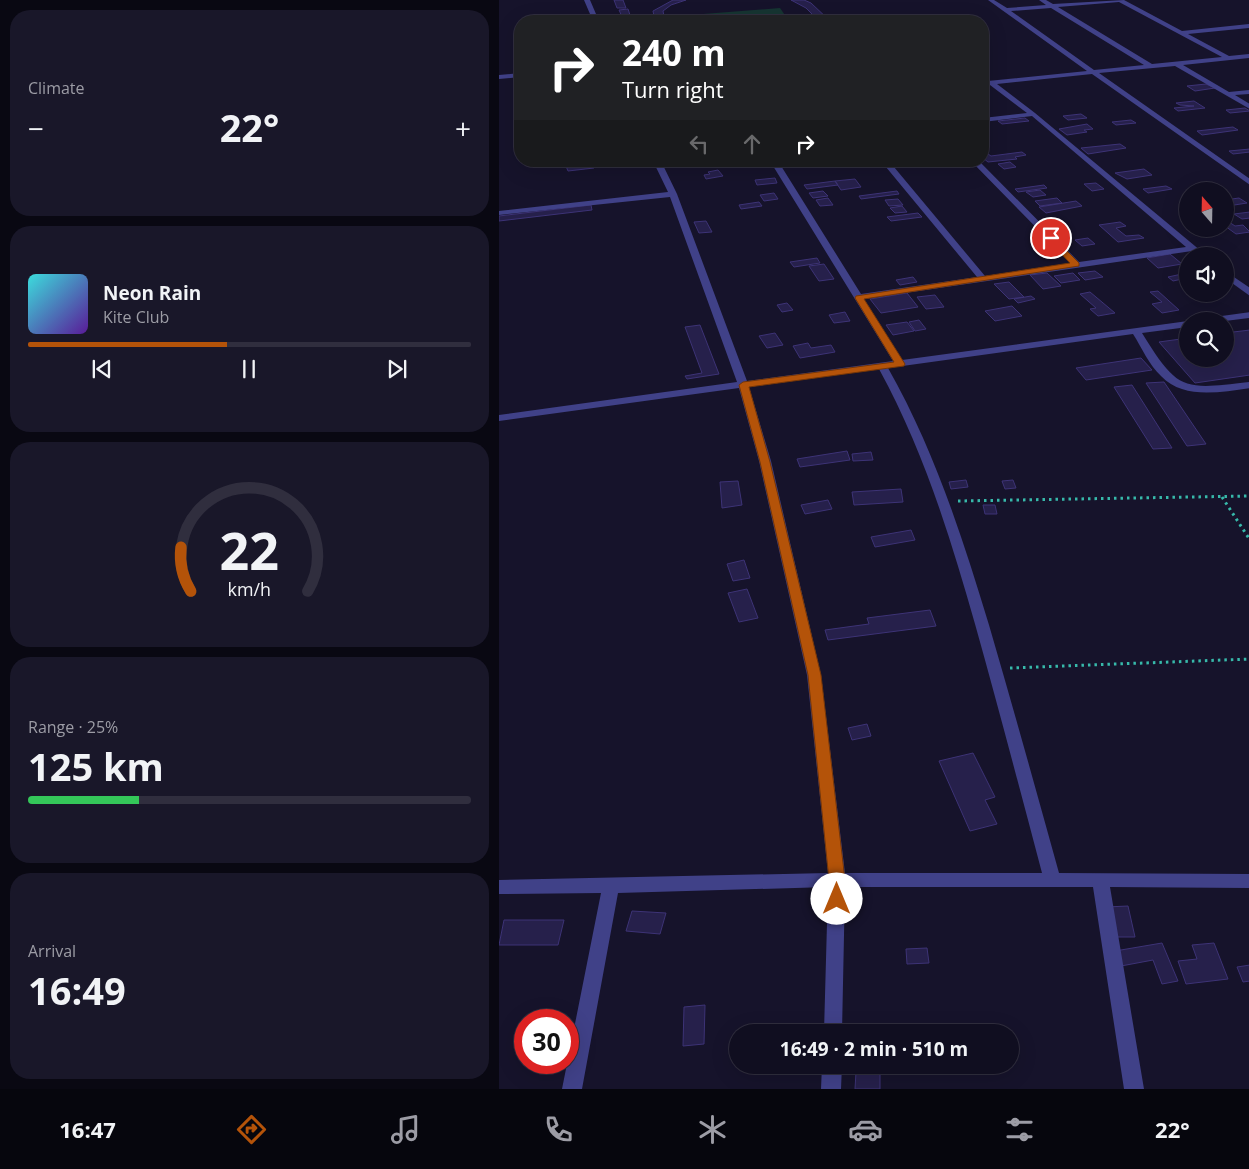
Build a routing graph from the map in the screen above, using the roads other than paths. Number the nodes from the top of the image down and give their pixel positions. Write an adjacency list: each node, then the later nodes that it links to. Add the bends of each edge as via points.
1 (587, 0): 7 (street)
2 (991, 0): 6 (street)
3 (1042, 0): 5 (street)
4 (1121, 0): 5 (street); 9 (street)
5 (1051, 6): 6 (street); 13 (street)
6 (1007, 10): 14 (street)
7 (593, 15)
8 (1249, 26): 9 (street)
9 (1180, 33): 11 (street)
10 (1249, 56): 11 (street)
11 (1228, 58): 12 (street)
12 (1177, 64): 13 (street); 20 (street)
13 (1150, 66): 14 (street)
14 (1094, 72): 17 (street); 28 (street)
15 (514, 76): 16 (street)
16 (499, 77)
17 (989, 83)
18 (989, 84): 22 (street)
19 (1249, 92): 20 (street)
20 (1227, 94): 21 (street)
21 (1249, 107)
22 (1033, 114): 23 (street); 31 (street)
23 (989, 119)
24 (660, 167): 29 (street)
25 (778, 167): 37 (street)
26 (890, 167): 34 (street)
27 (981, 167): 33 (street)
28 (1249, 183)
29 (673, 194): 30 (street); 44 (street)
30 (499, 213)
31 (1193, 247)
32 (1179, 250): 33 (street)
33 (1076, 264): 34 (street)
34 (982, 278): 37 (street)
35 (1234, 281): 36 (street)
36 (1249, 293)
37 (859, 298): 42 (street)
38 (1249, 315): 39 (street)
39 (1234, 317)
40 (1179, 325): 41 (street)
41 (1137, 331): 42 (street); 45 (street, via 1163,373 1173,383 1192,389)
42 (900, 364): 43 (street)
43 (882, 366): 44 (street); 47 (street, via 901,397 945,501 995,668)
44 (743, 385): 46 (street); 48 (street, via 765,462 814,675)
45 (1249, 385)
46 (499, 418)
47 (1052, 878): 48 (street); 49 (street)
48 (837, 880): 52 (street); 53 (street)
49 (1100, 881): 50 (street); 57 (street)
50 (1249, 881)
51 (499, 887): 52 (street)
52 (611, 887): 55 (street)
53 (833, 1024)
54 (832, 1074): 56 (street)
55 (572, 1089)
56 (831, 1089)
57 (1134, 1089)

